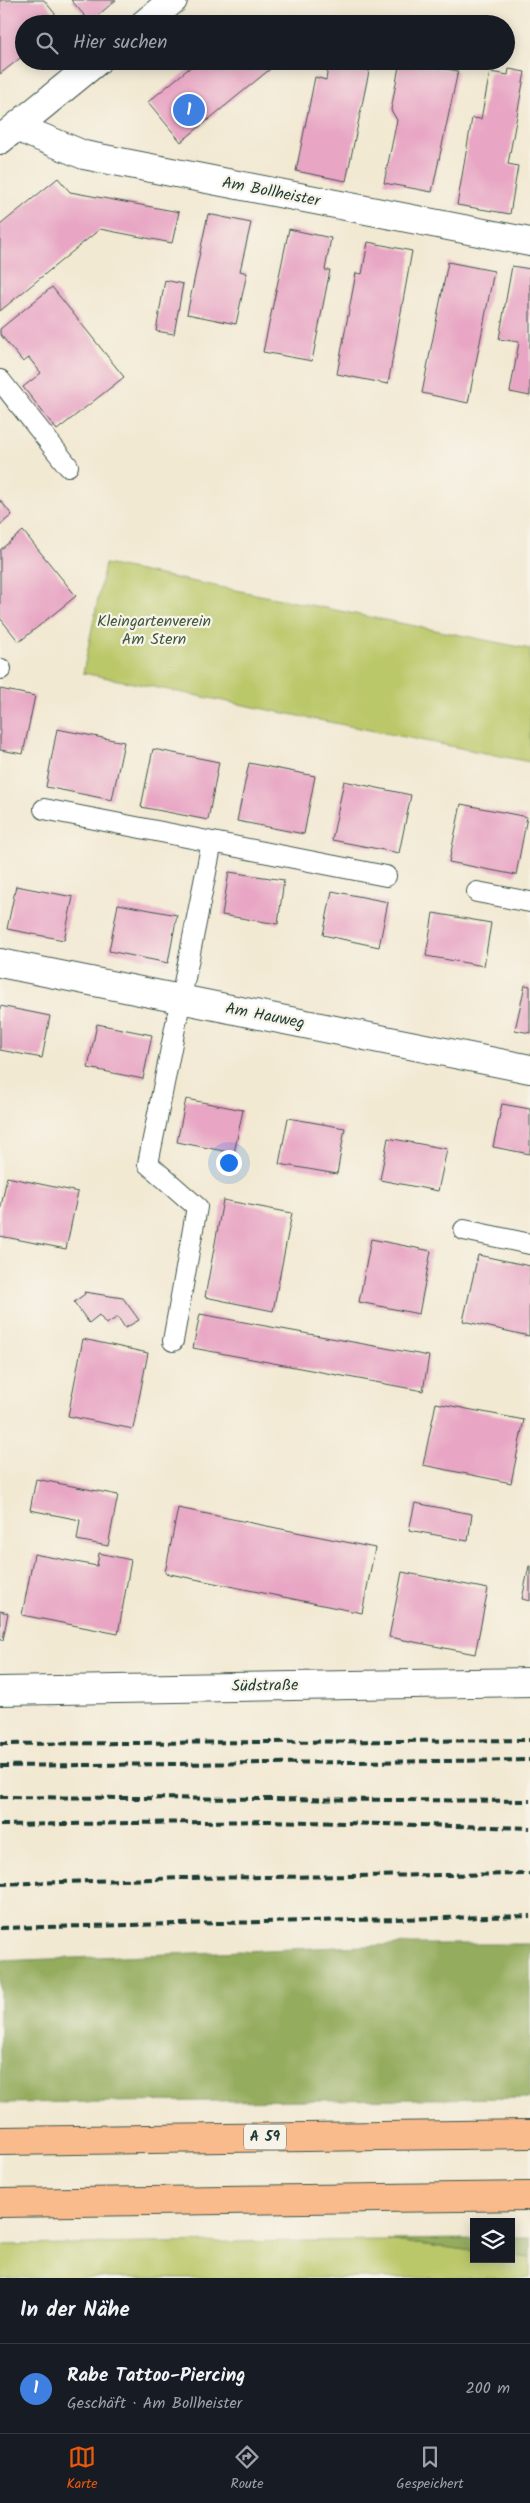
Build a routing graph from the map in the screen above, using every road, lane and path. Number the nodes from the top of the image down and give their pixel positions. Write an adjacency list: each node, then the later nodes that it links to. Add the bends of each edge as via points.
1 (173, 0): 2 (street)
2 (155, 15)
3 (86, 70): 4 (street)
4 (8, 133): 5 (street, Am Bollheister, via 84,155)
5 (530, 242)
6 (0, 380): 7 (lane)
7 (68, 466)
8 (44, 809): 9 (lane)
9 (212, 842): 10 (lane); 14 (lane)
10 (386, 876)
11 (476, 892): 12 (lane)
12 (530, 902)
13 (0, 963): 14 (street, Am Hauweg)
14 (180, 999): 15 (street, Am Hauweg); 18 (lane, via 148,1164 197,1207)
15 (530, 1069)
16 (464, 1230): 17 (lane)
17 (530, 1244)
18 (173, 1341)
19 (530, 1682): 20 (street, Südstraße)
20 (0, 1691)
21 (530, 2134): 22 (highway, A 59)
22 (0, 2141)
23 (530, 2196): 24 (highway)
24 (0, 2203)

